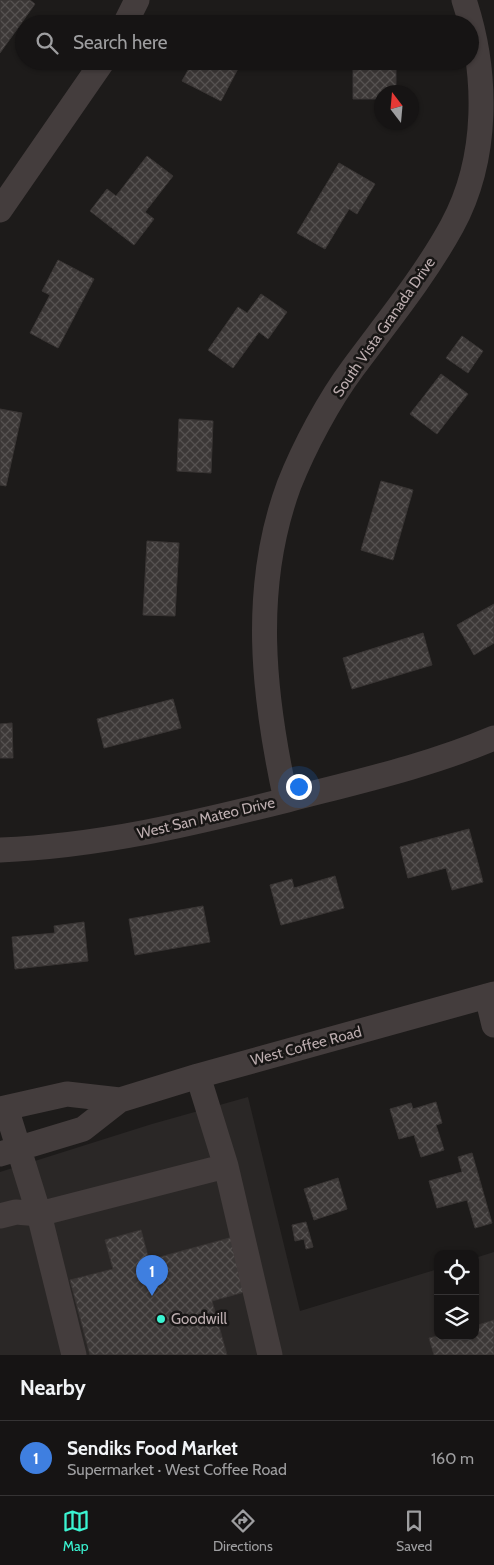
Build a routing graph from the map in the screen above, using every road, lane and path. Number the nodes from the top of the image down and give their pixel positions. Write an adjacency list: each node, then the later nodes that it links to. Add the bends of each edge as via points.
1 (137, 0): 3 (street)
2 (464, 0): 4 (street, South Vista Granada Drive)
3 (130, 15)
4 (468, 15)
5 (97, 70): 7 (street)
6 (479, 70): 9 (street, South Vista Granada Drive, via 481,122 465,198 426,270 352,369 308,442 289,486 273,538 263,627 269,711)
7 (0, 210)
8 (494, 738): 9 (street, West San Mateo Drive, via 367,779)
9 (286, 800): 10 (street, West San Mateo Drive, via 229,816 101,841 56,848)
10 (0, 850)
11 (490, 995): 12 (street); 13 (street, West Coffee Road)
12 (494, 1026)
13 (198, 1076): 14 (street, West Coffee Road); 17 (street)
14 (120, 1100): 15 (street, West Coffee Road, via 67,1094); 16 (street, West Coffee Road, via 83,1129)
15 (3, 1109): 16 (street)
16 (9, 1151): 18 (street)
17 (226, 1166): 18 (street); 21 (street)
18 (39, 1214): 19 (street, via 16,1212); 20 (street)
19 (0, 1216)
20 (74, 1355)
21 (270, 1355)

